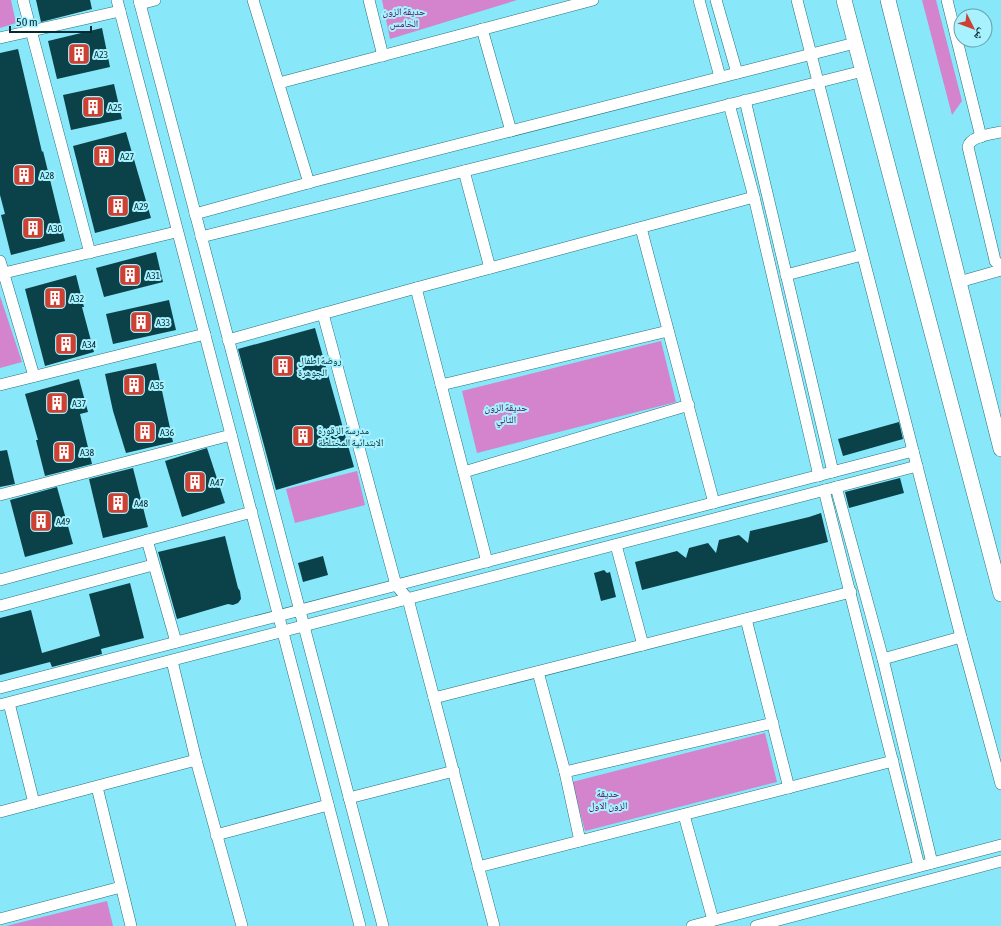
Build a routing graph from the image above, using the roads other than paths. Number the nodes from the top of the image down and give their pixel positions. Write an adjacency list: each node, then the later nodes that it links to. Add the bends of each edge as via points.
1 (23, 0): 15 (street)
2 (155, 0): 12 (street)
3 (253, 0): 24 (street)
4 (369, 0): 19 (street)
5 (592, 0): 14 (street)
6 (699, 0): 22 (street)
7 (716, 0): 21 (street)
8 (797, 0): 18 (street)
9 (844, 0): 17 (main road)
10 (888, 0): 45 (main road)
11 (947, 0): 29 (street)
12 (139, 2): 33 (street)
13 (118, 5): 15 (street); 49 (street)
14 (482, 29): 19 (street); 27 (street)
15 (31, 31): 16 (street); 37 (street)
16 (0, 38)
17 (855, 43): 18 (street); 20 (main road)
18 (811, 54): 21 (street); 23 (street)
19 (383, 56): 24 (street)
20 (863, 71): 23 (street); 67 (main road)
21 (737, 73): 22 (street)
22 (720, 77): 27 (street)
23 (818, 82): 25 (street); 38 (street)
24 (279, 83): 31 (street)
25 (745, 100): 26 (street); 44 (street)
26 (729, 104): 30 (street); 32 (street)
27 (511, 131): 31 (street)
28 (1001, 132): 29 (street)
29 (981, 137): 40 (street, via 970,141 968,147 995,261)
30 (464, 171): 36 (street); 41 (street)
31 (309, 183): 33 (street)
32 (754, 197): 34 (street); 60 (street)
33 (195, 214): 36 (street)
34 (641, 228): 41 (street); 48 (street)
35 (176, 232): 37 (street)
36 (201, 237): 50 (street)
37 (90, 253): 43 (street)
38 (862, 255): 44 (street); 57 (street)
39 (0, 261): 43 (street)
40 (1001, 266)
41 (490, 268): 46 (street)
42 (1001, 270): 45 (street)
43 (4, 273): 51 (street)
44 (786, 275): 60 (street)
45 (959, 282): 56 (main road)
46 (416, 288): 47 (street); 53 (street)
47 (323, 314): 50 (street); 71 (street)
48 (668, 331): 53 (street); 54 (street)
49 (205, 334): 51 (street); 55 (street)
50 (228, 340): 76 (street)
51 (34, 376): 52 (street)
52 (0, 385)
53 (442, 385): 59 (street)
54 (689, 405): 59 (street); 63 (street)
55 (231, 435): 62 (street); 64 (street)
56 (1001, 449)
57 (913, 451): 58 (street); 60 (street)
58 (917, 466): 61 (street); 81 (street)
59 (464, 472): 68 (street)
60 (826, 474): 61 (street); 63 (street)
61 (831, 489): 66 (street); 72 (street); 84 (street)
62 (0, 495)
63 (714, 503): 68 (street)
64 (252, 512): 65 (street); 77 (street)
65 (147, 540): 69 (street); 70 (street)
66 (616, 545): 74 (street); 83 (street)
67 (996, 553): 73 (main road)
68 (487, 562): 71 (street)
69 (153, 565): 75 (street); 82 (street)
70 (0, 580)
71 (396, 585): 74 (street); 76 (street)
72 (851, 592): 78 (street); 92 (street)
73 (1001, 594)
74 (408, 599): 79 (street); 88 (street)
75 (0, 606)
76 (300, 610): 77 (street); 79 (street)
77 (279, 616): 80 (street); 82 (street)
78 (746, 619): 83 (street); 90 (street)
79 (304, 626): 80 (street); 98 (street)
80 (283, 632): 85 (street); 100 (street)
81 (961, 637): 84 (street); 95 (street)
82 (176, 642): 87 (street)
83 (643, 645): 86 (street)
84 (882, 659): 107 (street)
85 (172, 660): 89 (street); 91 (street)
86 (538, 672): 88 (street); 94 (street)
87 (0, 688)
88 (434, 698): 93 (street)
89 (5, 704): 99 (street)
90 (773, 723): 94 (street); 97 (street)
91 (196, 760): 96 (street); 103 (street)
92 (893, 761): 97 (street); 108 (street)
93 (454, 771): 98 (street); 109 (street)
94 (564, 772): 104 (street)
95 (1001, 784)
96 (97, 786): 99 (street); 110 (street)
97 (790, 788): 102 (street)
98 (349, 798): 116 (street)
99 (34, 803): 101 (street)
100 (328, 805): 103 (street); 115 (street)
101 (0, 812)
102 (684, 814): 104 (street); 112 (street)
103 (216, 836): 114 (street)
104 (580, 841): 109 (street)
105 (1001, 845): 107 (street)
106 (1001, 861): 119 (street)
107 (932, 863): 108 (street)
108 (919, 866): 112 (street)
109 (478, 867): 117 (street)
110 (121, 887): 111 (street); 113 (street)
111 (0, 919)
112 (713, 920): 118 (street)
113 (132, 926)
114 (242, 926)
115 (360, 926)
116 (383, 926)
117 (494, 926)
118 (692, 926)
119 (756, 926)

